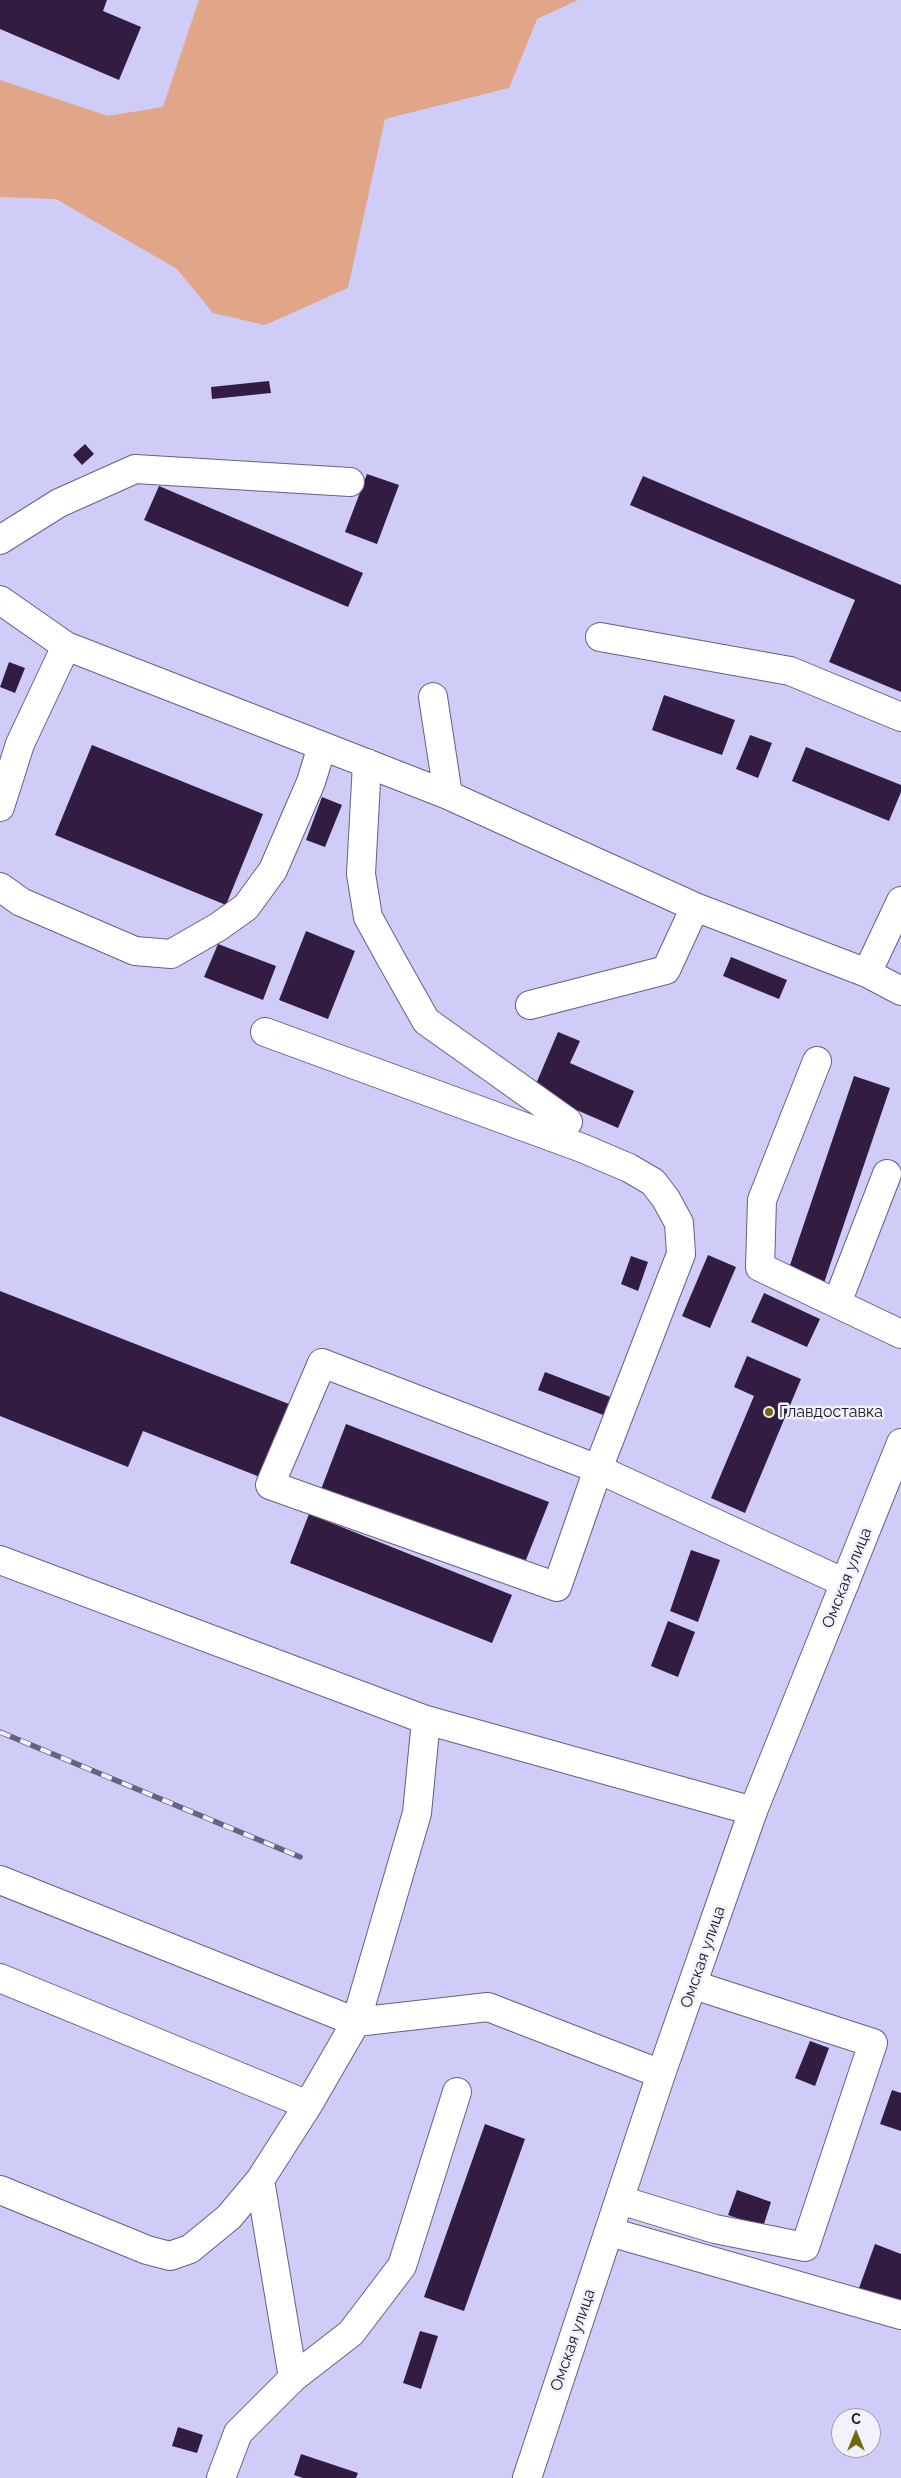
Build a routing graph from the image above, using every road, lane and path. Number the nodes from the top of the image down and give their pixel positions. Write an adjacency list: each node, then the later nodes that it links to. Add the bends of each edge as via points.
1 (350, 482): 2 (main road, via 135,469 59,503)
2 (0, 540)
3 (0, 600): 5 (main road)
4 (600, 637): 7 (main road, via 790,671)
5 (66, 646): 8 (main road); 11 (main road, via 20,744)
6 (433, 697): 10 (main road)
7 (901, 717)
8 (322, 746): 9 (main road); 12 (main road, via 311,782 273,870 246,907 171,954 135,951 21,902)
9 (367, 763): 10 (main road); 20 (main road, via 361,874 368,917 426,1022)
10 (448, 795): 14 (main road)
11 (0, 807)
12 (0, 887)
13 (901, 901): 15 (main road)
14 (695, 907): 15 (main road); 17 (main road, via 666,970)
15 (867, 973): 16 (main road)
16 (901, 991)
17 (530, 1005)
18 (265, 1032): 25 (main road, via 582,1148 653,1182 666,1198 679,1223 681,1254)
19 (817, 1061): 22 (main road, via 762,1200 760,1267)
20 (568, 1122)
21 (887, 1174): 22 (main road)
22 (837, 1303): 23 (main road)
23 (901, 1334)
24 (901, 1443): 27 (main road, Омская улица)
25 (598, 1469): 25 (main road, via 322,1363 270,1486 557,1587); 27 (main road)
26 (0, 1560): 28 (main road)
27 (845, 1583): 29 (main road, Омская улица)
28 (426, 1720): 29 (main road); 33 (main road, via 417,1813)
29 (753, 1811): 32 (main road, Омская улица)
30 (0, 1880): 33 (main road)
31 (0, 1978): 36 (main road)
32 (694, 1985): 34 (main road, Омская улица); 39 (main road, via 874,2042 805,2248 714,2229)
33 (356, 2022): 34 (main road, via 488,2007); 36 (main road)
34 (661, 2074): 39 (main road, Омская улица)
35 (457, 2092): 42 (main road, via 402,2266 350,2333)
36 (308, 2105): 37 (main road)
37 (260, 2180): 38 (main road, via 229,2217 190,2249 170,2256 147,2250); 42 (main road)
38 (0, 2190)
39 (620, 2200): 40 (main road, Омская улица)
40 (610, 2232): 41 (main road); 44 (main road, Омская улица)
41 (901, 2315)
42 (293, 2378): 43 (main road, via 238,2433)
43 (221, 2478)
44 (527, 2478)

